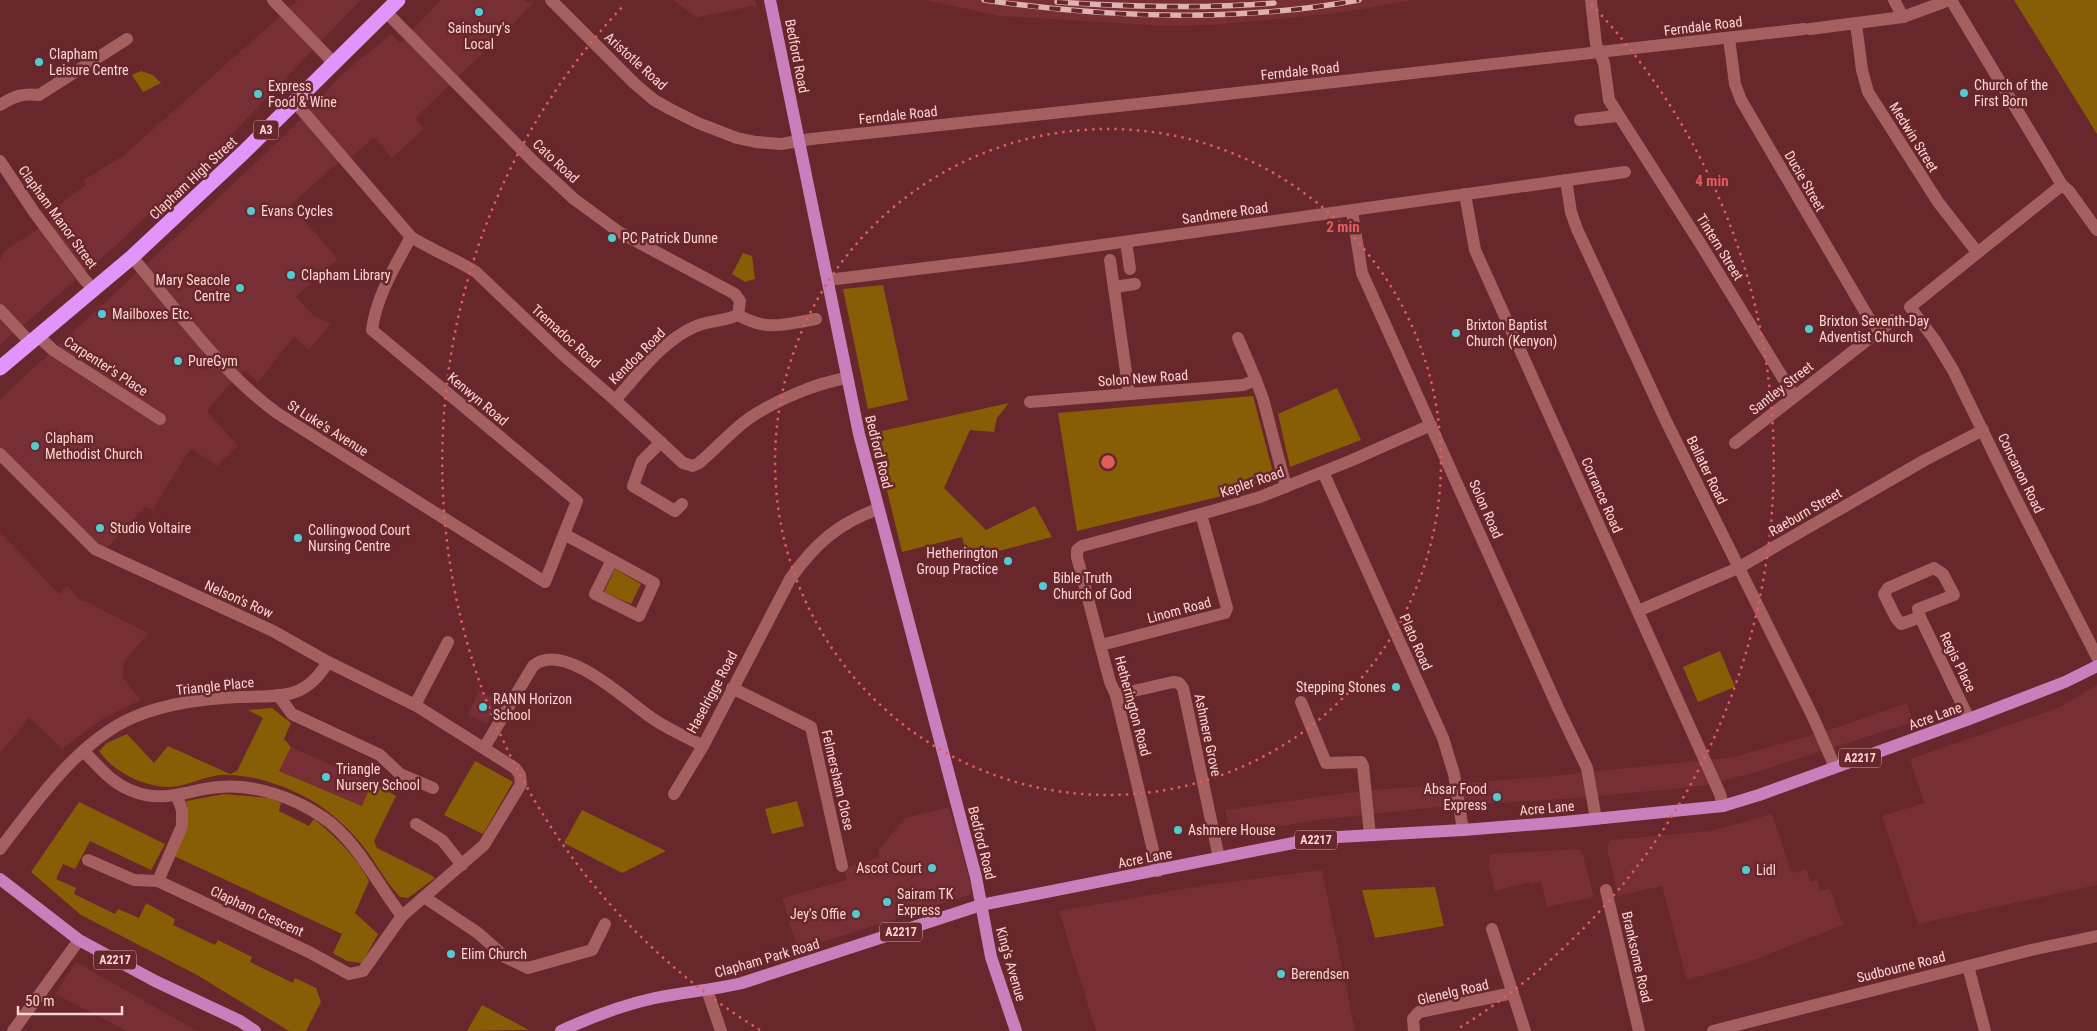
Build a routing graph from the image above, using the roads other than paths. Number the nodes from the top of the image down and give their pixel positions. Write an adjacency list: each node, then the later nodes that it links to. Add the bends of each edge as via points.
1 (274, 0): 14 (street)
2 (398, 0): 8 (highway, Clapham High Street / A3)
3 (552, 0): 19 (street, Aristotle Road, via 654,100 698,123 737,138 780,144)
4 (770, 0): 19 (main road, Bedford Road)
5 (1590, 0): 13 (street, Tintern Street)
6 (1894, 0): 9 (street)
7 (1950, 0): 9 (street, Ferndale Road); 23 (street)
8 (386, 12): 14 (highway, Clapham High Street / A3); 38 (street, Cato Road, via 574,199 619,232 735,294 740,301)
9 (1903, 17): 10 (street, Ferndale Road)
10 (1856, 24): 11 (street, Ferndale Road); 29 (street, Medwin Street, via 1868,92 1938,202)
11 (1729, 38): 13 (street, Ferndale Road); 41 (street, Ducie Street, via 1735,84 1741,100 1867,315)
12 (127, 39): 16 (street, via 40,94 23,94)
13 (1599, 52): 17 (street, Tintern Street, via 1604,63 1608,100); 19 (street, Ferndale Road)
14 (334, 63): 15 (highway, Clapham High Street / A3)
15 (295, 102): 27 (street, Tremadoc Road); 30 (highway, Clapham High Street / A3)
16 (0, 106)
17 (1617, 116): 18 (street); 48 (street, Tintern Street)
18 (1580, 120)
19 (799, 141): 33 (main road, Bedford Road)
20 (0, 161): 36 (street, Clapham Manor Street)
21 (1625, 172): 22 (street, Sandmere Road)
22 (1566, 180): 24 (street, Sandmere Road); 65 (street, Ballater Road, via 1577,229)
23 (2062, 185): 26 (street); 29 (street)
24 (1465, 194): 25 (street, Sandmere Road); 67 (street, Corrance Road, via 1475,250)
25 (1352, 211): 28 (street, Sandmere Road); 52 (street, Solon Road, via 1362,273)
26 (2097, 230)
27 (411, 237): 49 (street, Tremadoc Road, via 476,272); 62 (street, Kenwyn Road, via 389,278 372,330 576,501)
28 (1126, 242): 32 (street); 33 (street, Sandmere Road)
29 (1977, 252): 53 (street, Concanon Road, via 1910,307 1943,353)
30 (132, 257): 36 (highway, Clapham High Street / A3); 66 (street, St Luke's Avenue, via 252,395)
31 (1110, 260): 35 (street)
32 (1130, 269)
33 (828, 280): 45 (main road, Bedford Road)
34 (1135, 284): 35 (street)
35 (1114, 287): 47 (street)
36 (93, 289): 43 (highway, Clapham High Street / A3)
37 (0, 310): 43 (street, Carpenter's Place)
38 (738, 315): 39 (street, via 753,324 769,327); 49 (street, Kendoa Road, via 705,323 676,337)
39 (816, 319)
40 (1893, 320): 41 (street, Santley Street)
41 (1880, 330): 48 (street, Santley Street)
42 (1238, 338): 46 (street)
43 (34, 339): 44 (highway, Clapham High Street / A3); 51 (street, Carpenter's Place)
44 (0, 368)
45 (847, 378): 54 (street, Tremadoc Road, via 800,393 749,418 693,466 683,463); 60 (main road, Bedford Road)
46 (1256, 380): 47 (street, Solon New Road, via 1243,385); 58 (street)
47 (1128, 393): 50 (street, Solon New Road)
48 (1794, 396): 55 (street, Santley Street)
49 (615, 400): 54 (street, Tremadoc Road)
50 (1030, 402)
51 (160, 419)
52 (1431, 425): 57 (street, Kepler Road); 88 (street, Solon Road, via 1585,763)
53 (1983, 430): 65 (street, Raeburn Street); 71 (street, Concanon Road)
54 (661, 442): 59 (street, via 642,461 633,486 675,511)
55 (1734, 443)
56 (0, 454): 72 (street, Nelson's Row, via 95,549 273,631)
57 (1322, 472): 58 (street, Kepler Road); 90 (street, Plato Road, via 1443,738 1454,774)
58 (1286, 487): 61 (street, Kepler Road)
59 (682, 504)
60 (878, 509): 74 (street, Haselrigge Road, via 840,527 818,543 805,558 790,579); 102 (main road, Bedford Road)
61 (1201, 514): 63 (street, Kepler Road, via 1120,534); 70 (street, Linom Road, via 1227,608 1225,613)
62 (564, 534): 64 (street); 66 (street, Kenwyn Road)
63 (1077, 550): 70 (street, Hetherington Road)
64 (612, 560): 64 (street, via 654,583 639,616 595,594)
65 (1738, 568): 67 (street, Raeburn Street); 83 (street, Ballater Road)
66 (545, 582)
67 (1638, 610): 87 (street, Corrance Road)
68 (1920, 617): 68 (street, via 1901,624 1884,594 1888,588 1934,568 1943,574 1954,595 1918,609); 79 (street, Regis Place)
69 (448, 642): 78 (street)
70 (1101, 645): 76 (street, Hetherington Road)
71 (2097, 657)
72 (328, 662): 75 (street, Triangle Place, via 312,683 295,692); 78 (street, Nelson's Row)
73 (2097, 666): 79 (main road, Acre Lane / A2217, via 2066,682)
74 (732, 688): 80 (street, Haselrigge Road); 96 (street, Felmersham Close, via 811,727)
75 (278, 695): 82 (street, Triangle Place, via 188,702 162,708 108,732); 84 (street, via 292,714 380,755 400,774)
76 (1116, 695): 93 (street, Ashmere Grove, via 1173,682 1183,688); 97 (street, Hetherington Road)
77 (1301, 702): 91 (street, via 1326,763 1361,762)
78 (415, 705): 81 (street, Nelson's Row)
79 (1969, 720): 83 (main road, Acre Lane / A2217)
80 (703, 746): 81 (street, Haselrigge Road, via 650,717 611,686 570,662 547,659 540,660 528,674); 85 (street)
81 (484, 748): 95 (street, Nelson's Row, via 515,768 521,784 484,846)
82 (84, 752): 86 (street, via 101,771 132,791); 92 (street, Triangle Place, via 53,781)
83 (1835, 767): 87 (main road, Acre Lane / A2217)
84 (433, 788)
85 (674, 794)
86 (177, 796): 99 (street, via 182,810 182,826); 103 (street, via 219,787 244,788 285,798 306,808 341,834)
87 (1723, 806): 88 (main road, Acre Lane / A2217)
88 (1596, 819): 90 (main road, Acre Lane / A2217)
89 (416, 824): 95 (street, via 442,840)
90 (1463, 830): 91 (main road, Acre Lane / A2217)
91 (1370, 834): 93 (main road, Acre Lane / A2217, via 1298,842)
92 (0, 849)
93 (1219, 858): 97 (main road, Acre Lane / A2217)
94 (88, 860): 99 (street, Clapham Crescent, via 134,880)
95 (462, 865): 101 (street, Clapham Crescent)
96 (842, 866)
97 (1158, 871): 102 (main road, Acre Lane / A2217)
98 (0, 880): 107 (main road, A2217)
99 (158, 882): 103 (street, Clapham Crescent, via 349,974 363,971)
100 (1606, 890): 118 (street, Branksome Road)
101 (424, 898): 103 (street, Clapham Crescent); 104 (street, via 478,933 504,957 528,968 592,950)
102 (981, 905): 109 (main road, Clapham Park Road / A2217, via 742,983); 115 (main road, King's Avenue, via 991,957)
103 (402, 916)
104 (605, 924)
105 (1492, 929): 110 (street)
106 (2097, 936): 108 (street, Sudbourne Road)
107 (79, 940): 111 (street); 112 (main road, A2217)
108 (1968, 966): 119 (street, Sudbourne Road); 120 (street)
109 (707, 990): 113 (main road, Clapham Park Road / A2217, via 654,998 590,1018); 114 (street)
110 (1513, 993): 116 (street, Glenelg Road, via 1419,1012 1413,1019); 117 (street)
111 (13, 1031)
112 (255, 1031)
113 (561, 1031)
114 (721, 1031)
115 (1016, 1031)
116 (1414, 1031)
117 (1525, 1031)
118 (1639, 1031)
119 (1713, 1031)
120 (1986, 1031)

